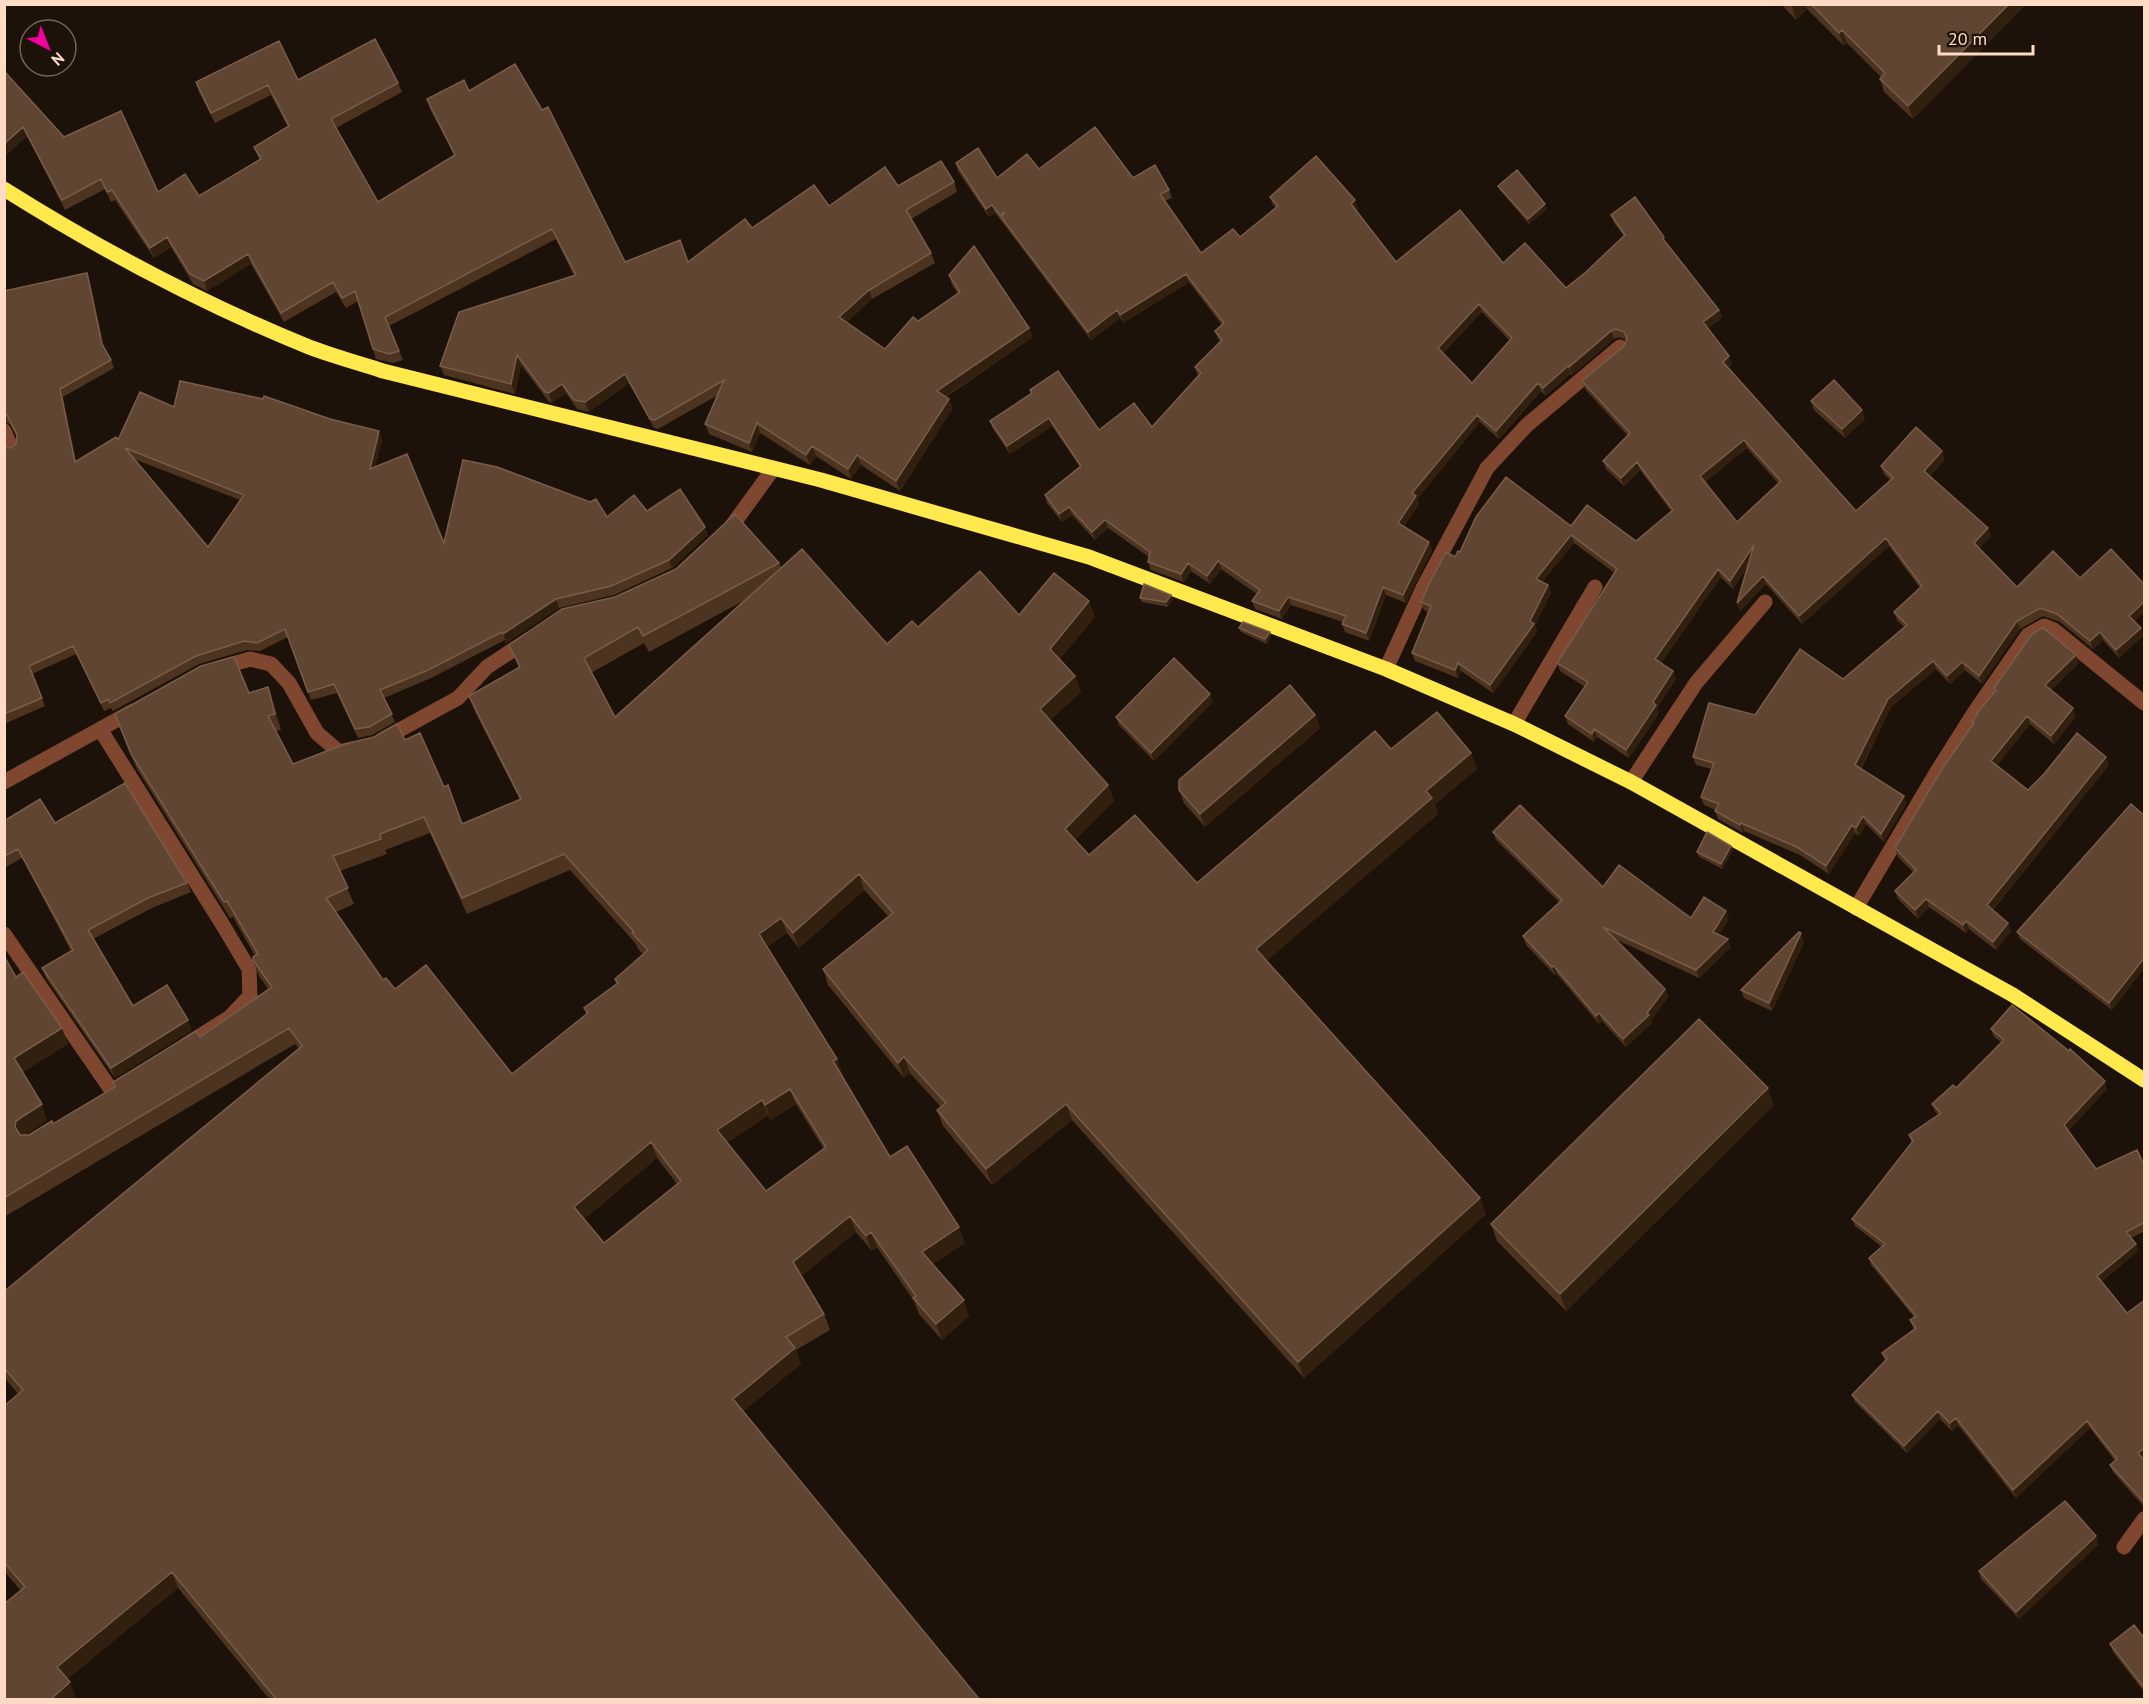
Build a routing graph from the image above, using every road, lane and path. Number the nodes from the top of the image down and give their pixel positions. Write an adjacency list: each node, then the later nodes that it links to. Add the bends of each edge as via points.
1 (4, 189): 5 (main road, via 148,271 232,314 311,348 383,371)
2 (1620, 347): 10 (street, via 1527,426 1487,468 1422,588)
3 (4, 431): 4 (street)
4 (11, 447)
5 (773, 469): 6 (street, via 731,527); 10 (main road, via 1089,557)
6 (716, 541)
7 (1595, 587): 14 (street)
8 (1765, 602): 17 (street, via 1696,683)
9 (545, 629): 11 (street, via 487,667 458,698 375,744 339,752 317,733 289,683 271,664 250,659)
10 (1386, 669): 14 (main road)
11 (203, 673)
12 (2145, 703): 18 (street, via 2054,630 2044,626 2028,635 1938,770)
13 (141, 707): 15 (street)
14 (1514, 724): 17 (main road)
15 (100, 729): 16 (street); 20 (street, via 249,969 250,996 230,1017)
16 (4, 782)
17 (1631, 782): 18 (main road)
18 (1856, 908): 21 (main road, via 2013,995)
19 (4, 934): 22 (street)
20 (171, 1054)
21 (2145, 1080)
22 (112, 1091)
23 (2145, 1519): 24 (street)
24 (2124, 1547)

